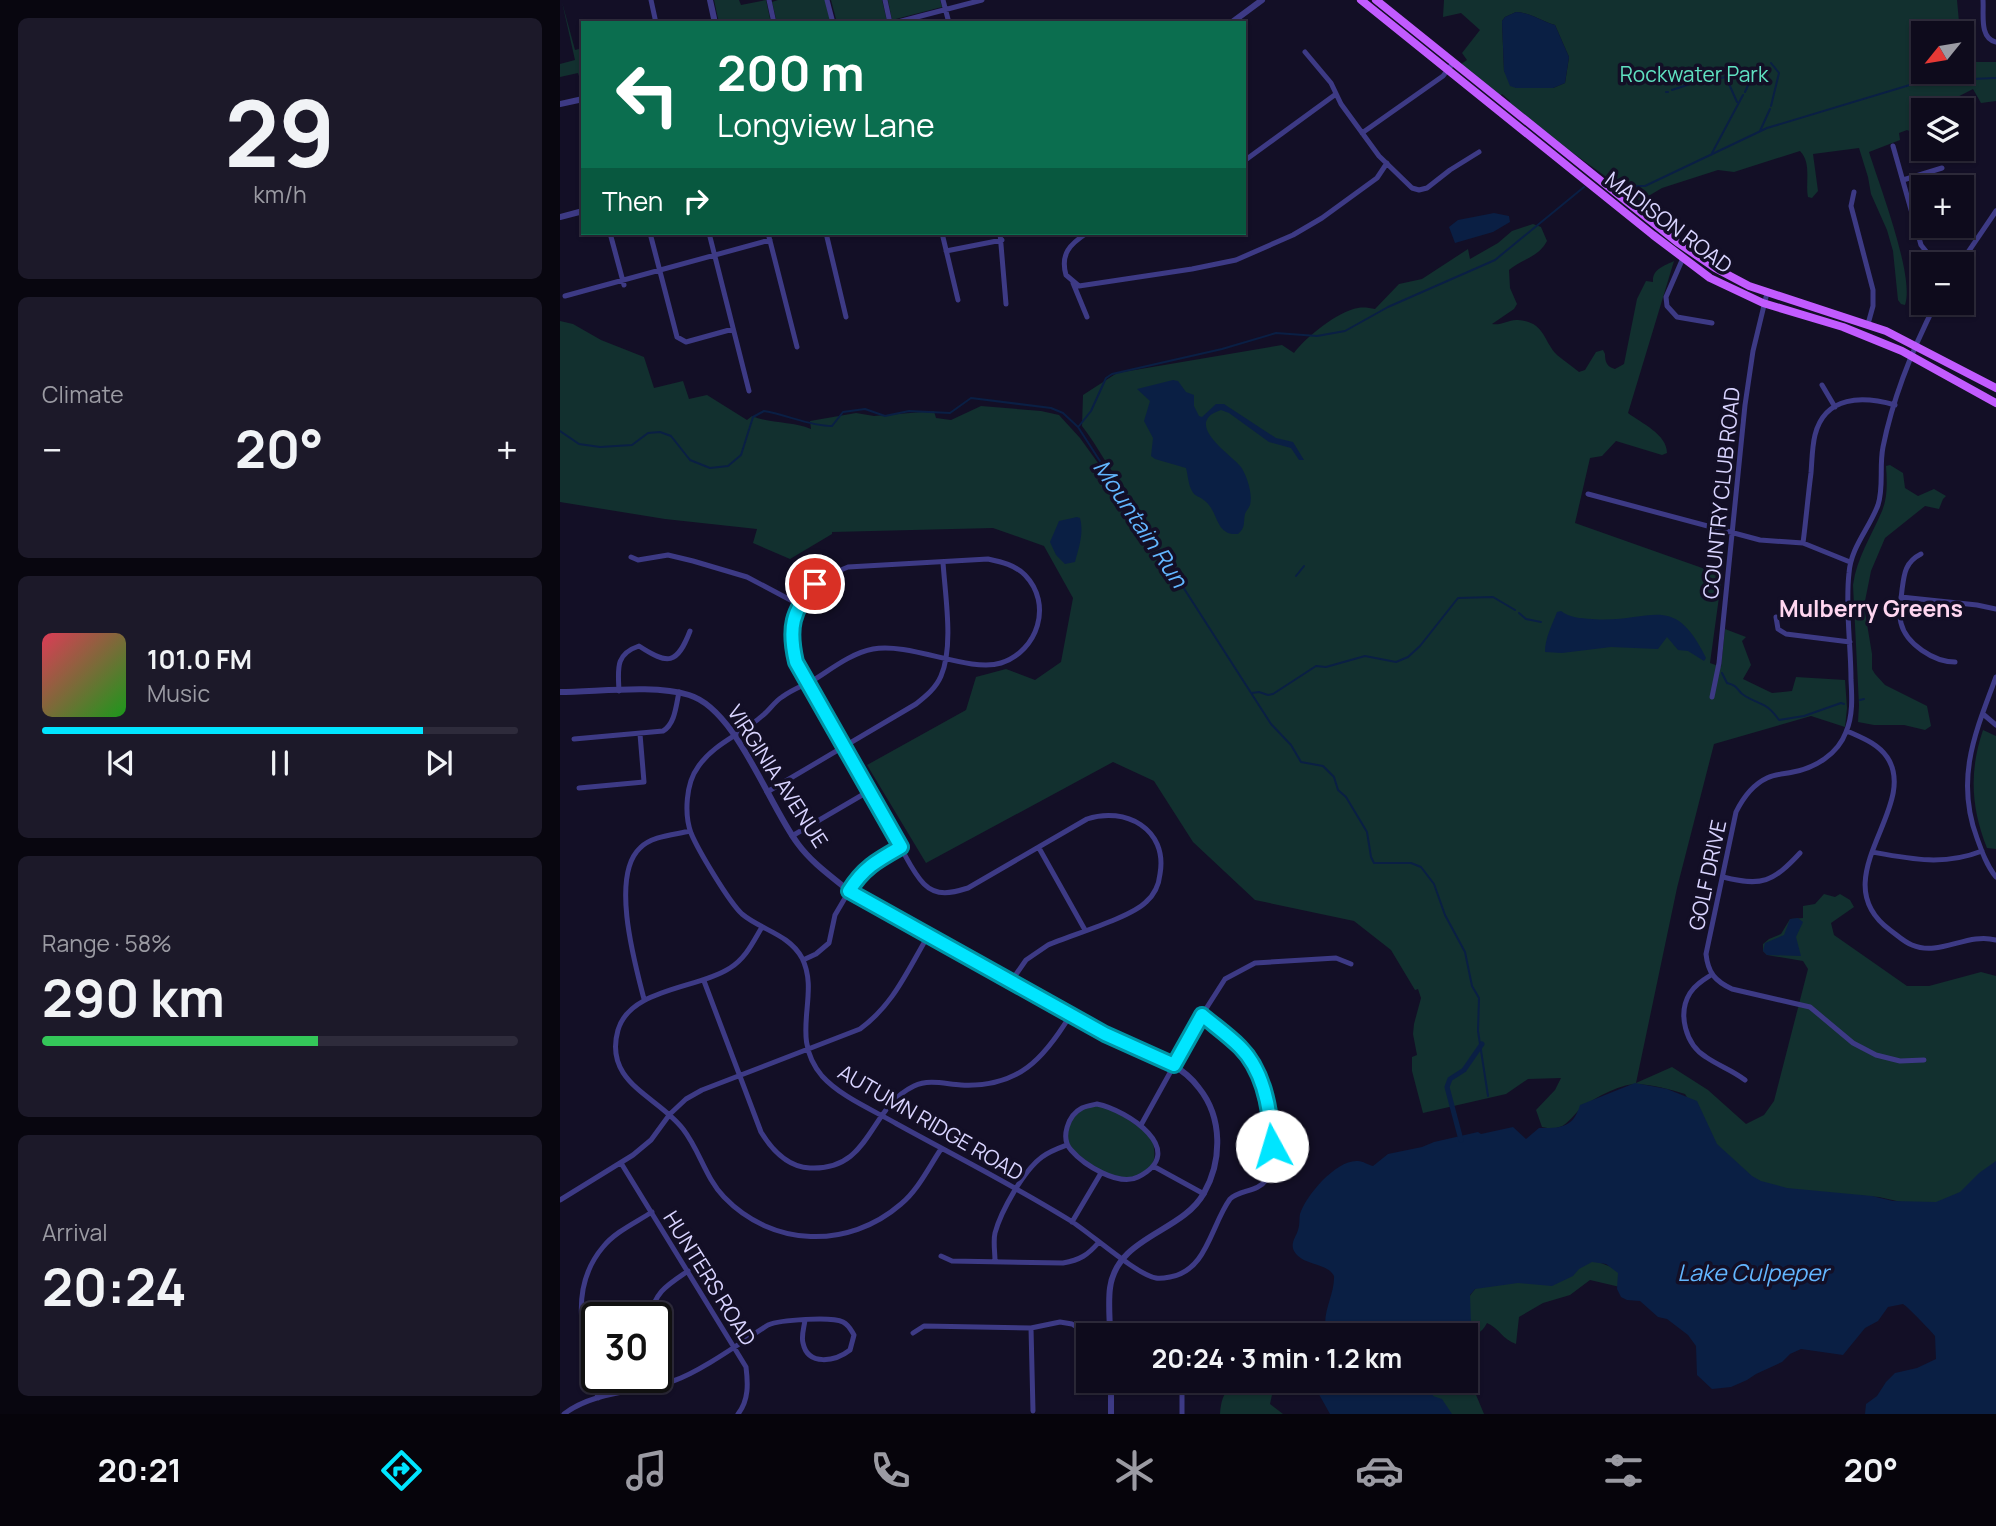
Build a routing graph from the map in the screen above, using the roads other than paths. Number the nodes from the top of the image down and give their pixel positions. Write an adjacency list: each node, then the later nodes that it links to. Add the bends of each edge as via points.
1 (651, 0): 13 (street)
2 (710, 0): 14 (street)
3 (769, 0): 15 (street)
4 (827, 0): 16 (street)
5 (885, 0): 17 (street)
6 (943, 0): 12 (street)
7 (982, 0): 12 (street)
8 (1262, 0): 20 (street)
9 (1361, 0): 23 (main road, MADISON ROAD)
10 (1376, 0): 23 (main road, MADISON ROAD)
11 (1983, 0): 21 (street, via 1986,36)
12 (946, 9): 18 (street); 19 (street)
13 (656, 21)
14 (715, 21)
15 (774, 21)
16 (832, 21)
17 (891, 21)
18 (900, 21)
19 (949, 21)
20 (1234, 21)
21 (1996, 42)
22 (1305, 52): 24 (street)
23 (1450, 66): 27 (street, via 1443,76); 52 (main road, MADISON ROAD); 56 (main road, MADISON ROAD, via 1695,256)
24 (1336, 94): 27 (street); 30 (street)
25 (581, 99): 26 (street)
26 (560, 104)
27 (1363, 133): 31 (street)
28 (1894, 146): 33 (street)
29 (1479, 152): 31 (street, via 1423,190 1412,188)
30 (1246, 160)
31 (1387, 163): 55 (street, via 1377,178 1322,218 1236,260 1084,286)
32 (1942, 168): 33 (street)
33 (1903, 180): 49 (street)
34 (1854, 192): 65 (street, via 1850,206 1874,299)
35 (1996, 211): 50 (street)
36 (581, 212): 37 (street)
37 (560, 217)
38 (611, 235): 54 (street)
39 (651, 235): 53 (street)
40 (710, 235): 51 (street)
41 (769, 235): 46 (street)
42 (826, 235): 62 (street)
43 (942, 235): 48 (street)
44 (1001, 235): 47 (street)
45 (1084, 235): 55 (street, via 1066,254 1065,271)
46 (770, 240): 51 (street); 68 (street)
47 (1002, 240): 48 (street); 60 (street)
48 (946, 251): 58 (street)
49 (1927, 252)
50 (1968, 252)
51 (715, 255): 53 (street); 66 (street)
52 (1682, 258): 59 (main road, MADISON ROAD, via 1730,289); 64 (street, via 1666,297 1667,306 1676,317)
53 (660, 270): 54 (street); 66 (street, via 680,340)
54 (623, 283): 57 (street)
55 (1073, 283): 63 (street)
56 (1766, 293): 59 (street, COUNTRY CLUB ROAD); 65 (main road, MADISON ROAD)
57 (565, 296)
58 (958, 300)
59 (1763, 303): 69 (main road, MADISON ROAD, via 1843,327); 77 (street, COUNTRY CLUB ROAD, via 1745,405)
60 (1006, 304)
61 (1930, 315): 67 (street)
62 (846, 317)
63 (1087, 317)
64 (1712, 323)
65 (1868, 324): 67 (main road, MADISON ROAD)
66 (733, 329): 72 (street)
67 (1915, 345): 69 (street); 71 (main road, MADISON ROAD)
68 (797, 347)
69 (1911, 355): 73 (main road, MADISON ROAD); 74 (street)
70 (1822, 385): 75 (street)
71 (1996, 388)
72 (749, 391)
73 (1996, 403)
74 (1895, 405): 75 (street, via 1862,399); 82 (street, via 1883,447 1881,495)
75 (1835, 407): 78 (street, via 1815,436)
76 (1588, 494): 77 (street)
77 (1732, 532): 78 (street, via 1769,542); 96 (street, COUNTRY CLUB ROAD)
78 (1803, 543): 82 (street)
79 (1921, 554): 83 (street, via 1907,566)
80 (631, 557): 84 (street, via 668,555 693,561 747,577)
81 (943, 562): 84 (street, via 848,567 815,584); 89 (street); 89 (street, via 1006,562 1027,577 1037,591 1040,607 1032,640 1021,653 991,665)
82 (1850, 562): 88 (street)
83 (1901, 597): 85 (street); 90 (street, via 1900,622 1909,639 1933,657)
84 (798, 604): 92 (street, via 792,643)
85 (1996, 609)
86 (1776, 617): 88 (street, via 1778,629 1786,634)
87 (690, 631): 93 (street, via 681,652 672,658 662,659 639,646 622,655)
88 (1850, 642): 99 (street, via 1852,709)
89 (946, 658): 92 (street, via 875,649); 103 (street, via 931,692)
90 (1955, 662)
91 (1996, 677): 97 (street)
92 (808, 683): 101 (street, via 781,697); 103 (street)
93 (619, 691): 94 (street, VIRGINIA AVENUE); 95 (street, VIRGINIA AVENUE)
94 (560, 692)
95 (679, 692): 100 (street, via 669,728); 101 (street, VIRGINIA AVENUE, via 713,708)
96 (1712, 697)
97 (1982, 713): 98 (street); 111 (street, via 1967,774 1970,815)
98 (1996, 725)
99 (1847, 731): 112 (street, via 1877,746 1894,772 1892,801); 114 (street, GOLF DRIVE, via 1821,762 1766,778 1743,797)
100 (640, 734): 102 (street); 104 (street, via 643,782)
101 (735, 735): 106 (street, VIRGINIA AVENUE); 107 (street, via 706,757 692,776)
102 (574, 739)
103 (845, 746): 105 (street); 106 (street)
104 (579, 788)
105 (869, 791): 108 (street); 109 (street)
106 (766, 792): 108 (street, VIRGINIA AVENUE)
107 (690, 831): 117 (street, via 732,904); 126 (street, via 650,841 629,864 629,927)
108 (792, 835): 116 (street, VIRGINIA AVENUE, via 817,865)
109 (901, 847): 110 (street, via 924,884 952,894); 116 (street, via 869,866)
110 (1040, 848): 118 (street); 118 (street, via 1098,815 1130,818 1153,837 1161,868 1148,902)
111 (1982, 851): 112 (street, via 1930,861); 115 (street)
112 (1872, 852): 120 (street, via 1866,886 1870,907 1879,921 1905,942 1930,948 1978,937)
113 (1800, 853): 114 (street, via 1762,882 1747,884)
114 (1723, 877): 123 (street, GOLF DRIVE, via 1706,954)
115 (1996, 877)
116 (849, 891): 119 (street, VIRGINIA AVENUE); 121 (street, via 835,915 829,943)
117 (762, 927): 121 (street, via 793,944); 125 (street, via 745,956)
118 (1086, 930): 124 (street, via 1035,951)
119 (928, 936): 124 (street, VIRGINIA AVENUE); 129 (street, via 878,1015 860,1028)
120 (1996, 940)
121 (803, 960): 129 (street, AUTUMN RIDGE ROAD, via 808,980 804,1032)
122 (1351, 964): 128 (street, via 1336,958 1255,963 1225,979)
123 (1711, 975): 130 (street, via 1732,989 1815,1009 1869,1052 1890,1059); 133 (street, via 1690,993 1684,1010 1685,1028 1704,1057)
124 (1012, 980): 127 (street, VIRGINIA AVENUE)
125 (704, 981): 126 (street); 132 (street)
126 (644, 999): 134 (street, via 618,1028 618,1064 626,1079)
127 (1071, 1014): 131 (street, VIRGINIA AVENUE); 135 (street, via 1040,1059 1015,1076 988,1084 917,1084 890,1103)
128 (1202, 1015): 131 (street); 149 (street, AUTUMN RIDGE ROAD, via 1241,1048 1262,1083 1271,1129 1271,1171 1260,1187 1230,1199 1198,1261 1184,1273 1156,1278)
129 (808, 1049): 132 (street); 135 (street, AUTUMN RIDGE ROAD, via 823,1077)
130 (1924, 1060)
131 (1174, 1065): 136 (street); 143 (street, VIRGINIA AVENUE, via 1199,1088 1215,1120 1214,1172)
132 (740, 1075): 134 (street, via 694,1094); 135 (street, via 771,1148 801,1167 832,1167 852,1157)
133 (1745, 1080)
134 (670, 1114): 138 (street, via 694,1144 708,1177 743,1215 772,1230 803,1238 860,1230 882,1219 903,1203); 139 (street, via 651,1140)
135 (882, 1116): 138 (street, AUTUMN RIDGE ROAD)
136 (1141, 1125): 137 (street, via 1108,1106 1083,1107 1068,1123); 140 (street, via 1156,1147)
137 (1067, 1145): 141 (street); 142 (street, via 1041,1157)
138 (941, 1149): 142 (street, AUTUMN RIDGE ROAD)
139 (621, 1163): 144 (street); 145 (street, HUNTERS ROAD)
140 (1153, 1166): 141 (street, via 1133,1180); 143 (street)
141 (1101, 1172): 146 (street)
142 (1016, 1190): 146 (street, AUTUMN RIDGE ROAD); 150 (street, via 994,1236)
143 (1204, 1194): 149 (street, VIRGINIA AVENUE, via 1177,1222 1139,1243)
144 (560, 1200)
145 (652, 1212): 151 (street, HUNTERS ROAD); 163 (street, via 603,1246 581,1291 579,1315)
146 (1072, 1222): 147 (street, AUTUMN RIDGE ROAD)
147 (1099, 1242): 149 (street, AUTUMN RIDGE ROAD); 150 (street, via 1080,1259 1063,1263)
148 (941, 1256): 150 (street, via 952,1261)
149 (1124, 1258): 154 (street, VIRGINIA AVENUE, via 1110,1287)
150 (995, 1261)
151 (688, 1271): 152 (street, via 662,1289); 158 (street, HUNTERS ROAD)
152 (653, 1302)
153 (805, 1320): 153 (street, via 845,1323 854,1335 850,1350 834,1358 814,1358 804,1349); 158 (street, via 780,1320)
154 (1110, 1323)
155 (1076, 1327): 156 (street, via 1060,1322)
156 (1031, 1328): 157 (street, via 924,1326); 164 (street)
157 (913, 1333)
158 (735, 1346): 159 (street); 166 (street, HUNTERS ROAD, via 746,1367 748,1384)
159 (672, 1381)
160 (620, 1393): 163 (street)
161 (1111, 1393): 167 (street)
162 (1182, 1393): 168 (street)
163 (598, 1398): 165 (street)
164 (1033, 1411)
165 (564, 1414)
166 (738, 1414)
167 (1111, 1414)
168 (1182, 1414)

